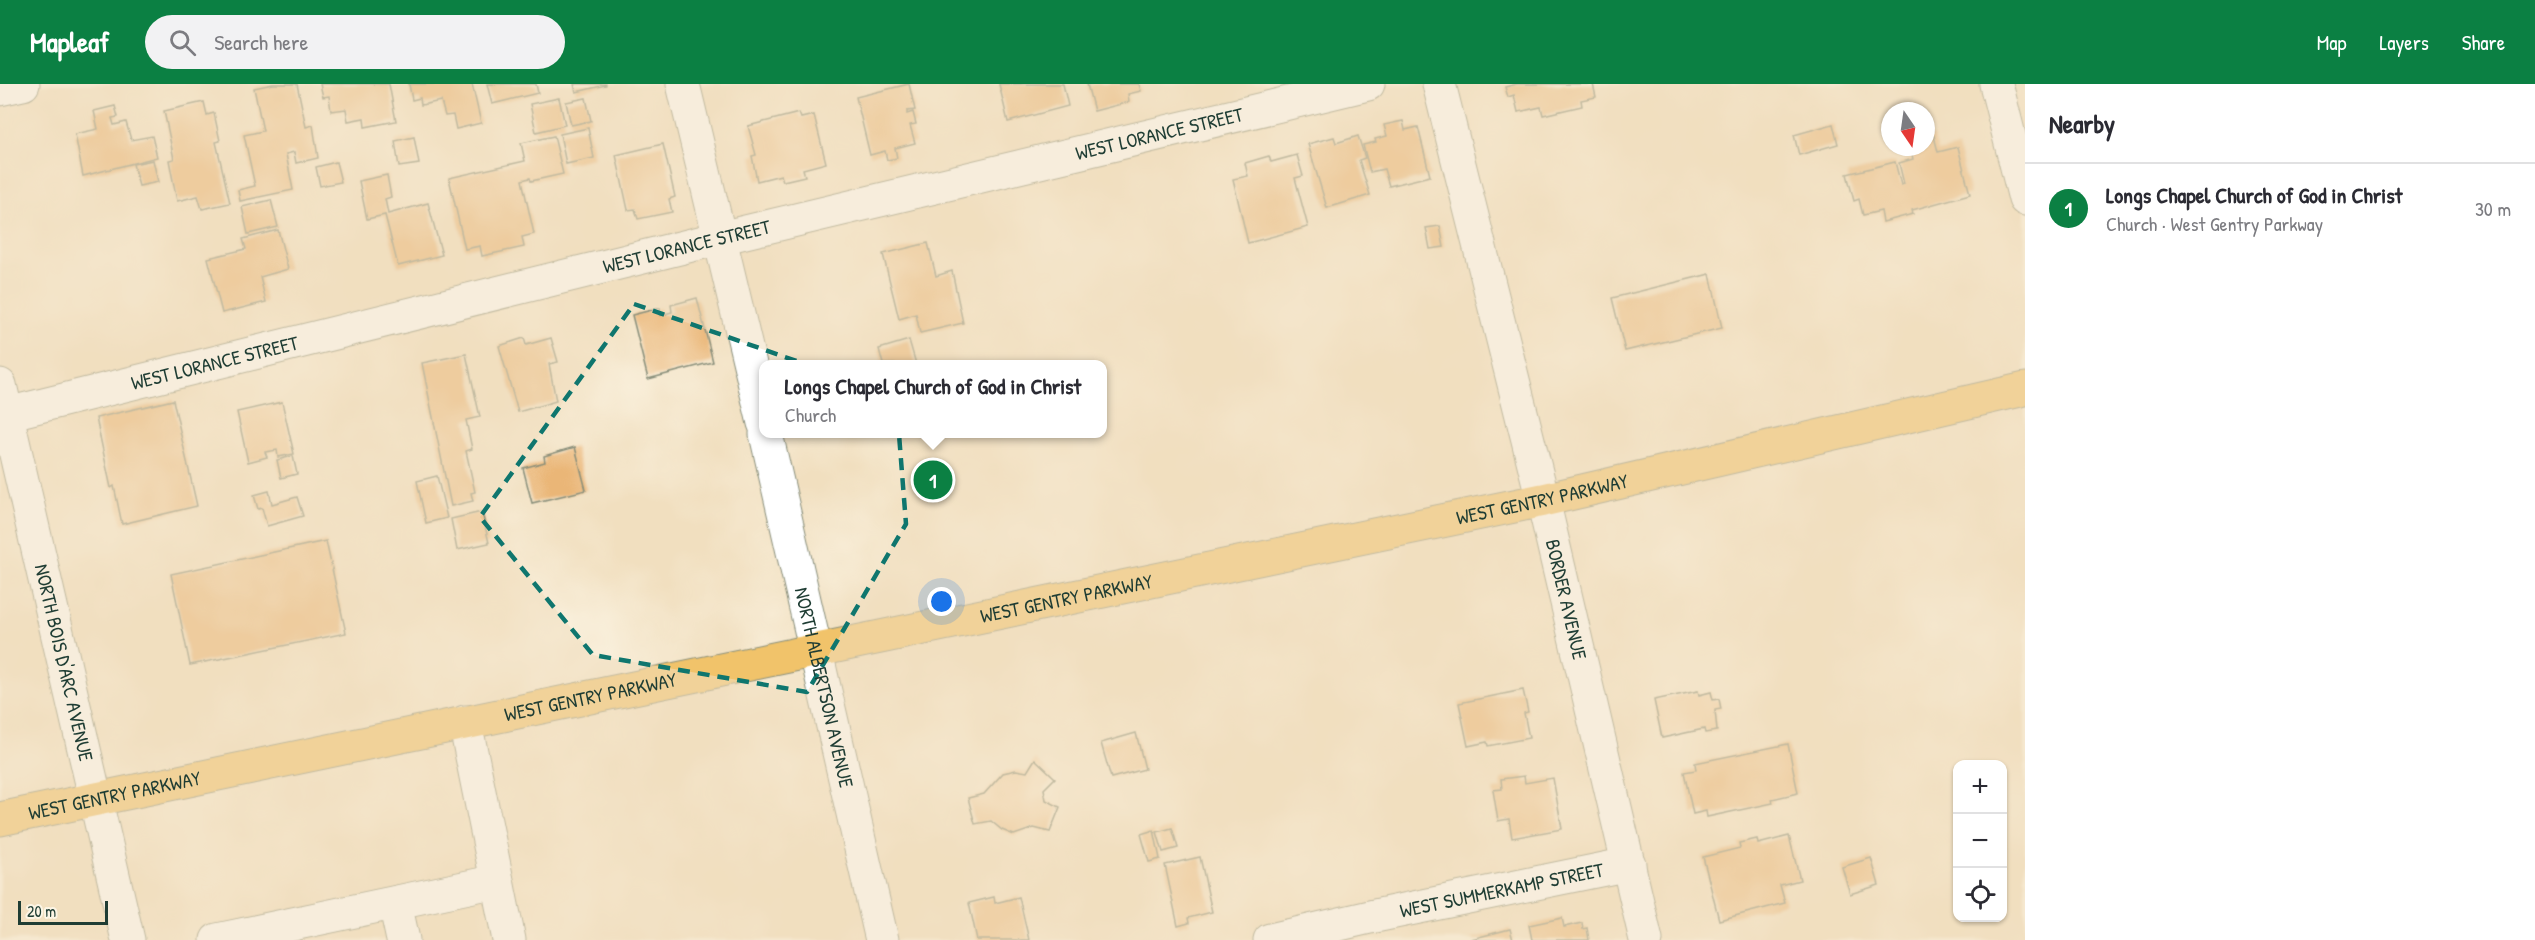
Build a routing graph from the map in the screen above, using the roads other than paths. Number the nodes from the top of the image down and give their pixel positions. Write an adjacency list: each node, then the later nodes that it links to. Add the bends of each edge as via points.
1 (23, 84): 6 (street)
2 (683, 84): 8 (street)
3 (1368, 84): 8 (street, WEST LORANCE STREET)
4 (1439, 84): 13 (street, BORDER AVENUE)
5 (1996, 84): 7 (street)
6 (0, 89)
7 (2025, 199)
8 (720, 238): 10 (street, WEST LORANCE STREET); 11 (street)
9 (2025, 389): 13 (main road, WEST GENTRY PARKWAY)
10 (3, 399): 16 (street, NORTH BOIS D'ARC AVENUE)
11 (759, 402)
12 (767, 438): 14 (street, NORTH ALBERTSON AVENUE)
13 (1543, 500): 14 (main road, WEST GENTRY PARKWAY); 18 (street, BORDER AVENUE)
14 (817, 649): 15 (main road, WEST GENTRY PARKWAY); 26 (street, NORTH ALBERTSON AVENUE)
15 (465, 722): 16 (main road, WEST GENTRY PARKWAY); 19 (street)
16 (96, 798): 17 (main road, WEST GENTRY PARKWAY); 22 (street, NORTH BOIS D'ARC AVENUE)
17 (0, 819)
18 (1629, 864): 21 (street, WEST SUMMERKAMP STREET); 28 (street, BORDER AVENUE)
19 (497, 881): 20 (street); 25 (street)
20 (394, 903): 23 (street); 24 (street)
21 (1373, 928): 27 (street, WEST SUMMERKAMP STREET)
22 (128, 940)
23 (217, 940)
24 (403, 940)
25 (509, 940)
26 (882, 940)
27 (1270, 940)
28 (1646, 940)

